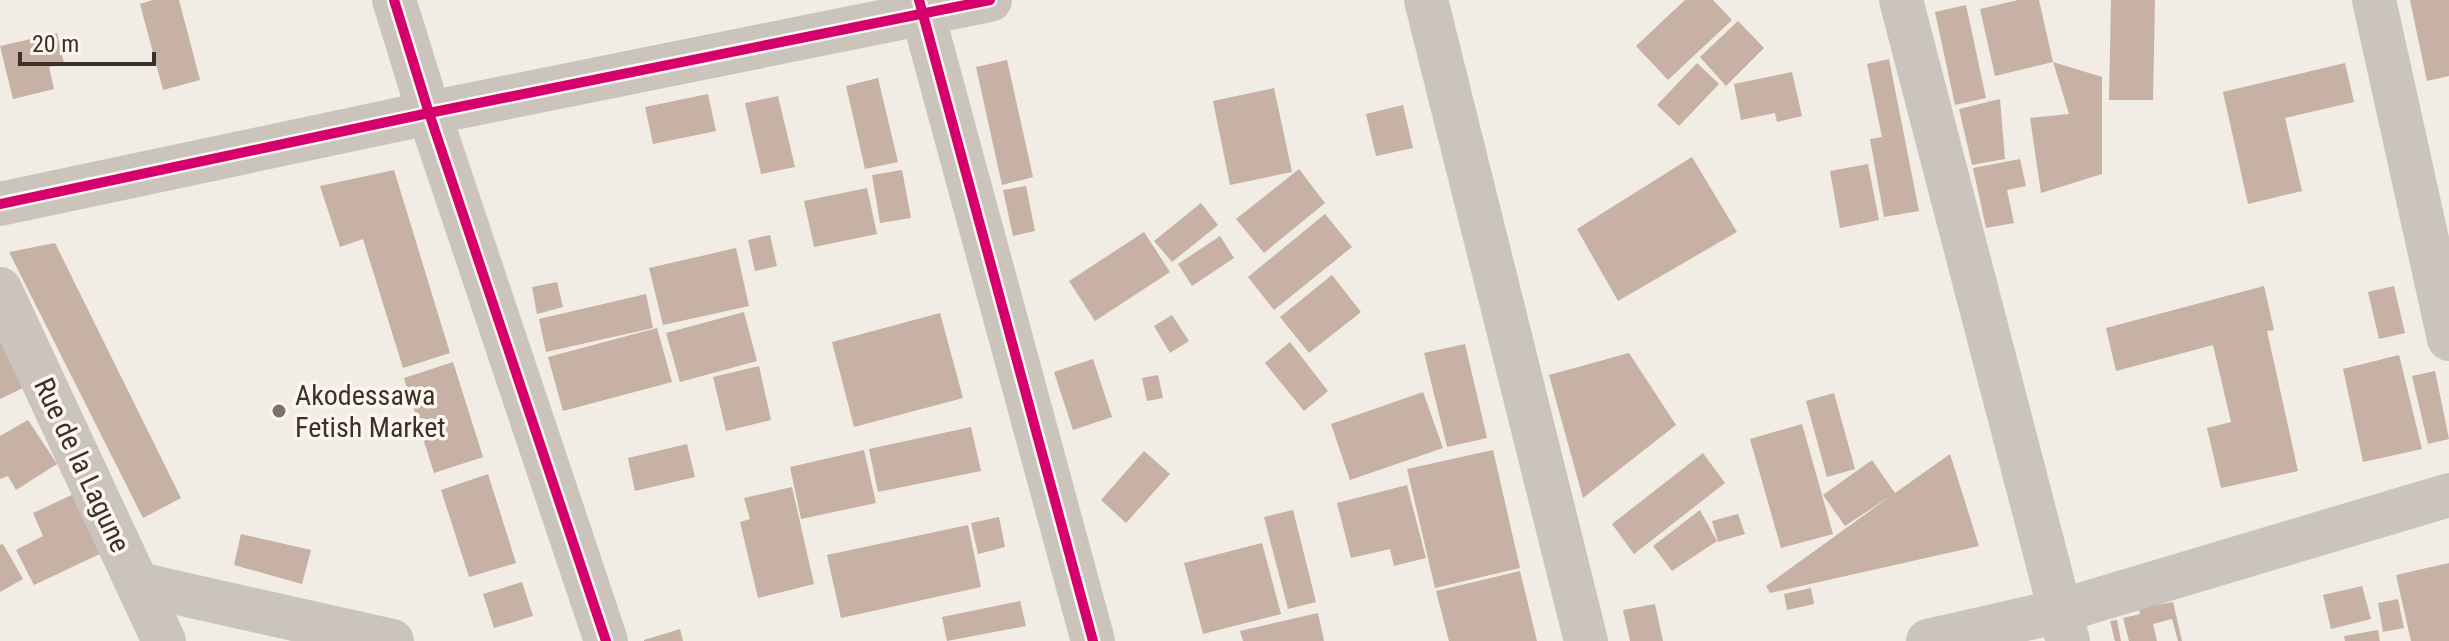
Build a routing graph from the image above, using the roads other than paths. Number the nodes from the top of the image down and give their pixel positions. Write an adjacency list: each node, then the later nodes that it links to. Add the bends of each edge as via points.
1 (394, 0): 7 (street)
2 (990, 0): 6 (street)
3 (1426, 0): 18 (street)
4 (1901, 0): 13 (street)
5 (2374, 0): 10 (street)
6 (921, 6): 7 (street); 17 (street)
7 (429, 113): 8 (street); 16 (street)
8 (0, 204)
9 (0, 289): 12 (street, Rue de la Lagune)
10 (2449, 339)
11 (2449, 495): 13 (street)
12 (138, 584): 14 (street, Rue de la Lagune); 15 (street)
13 (2064, 626): 19 (street)
14 (164, 641)
15 (392, 641)
16 (606, 641)
17 (1093, 641)
18 (1586, 641)
19 (1928, 641)

